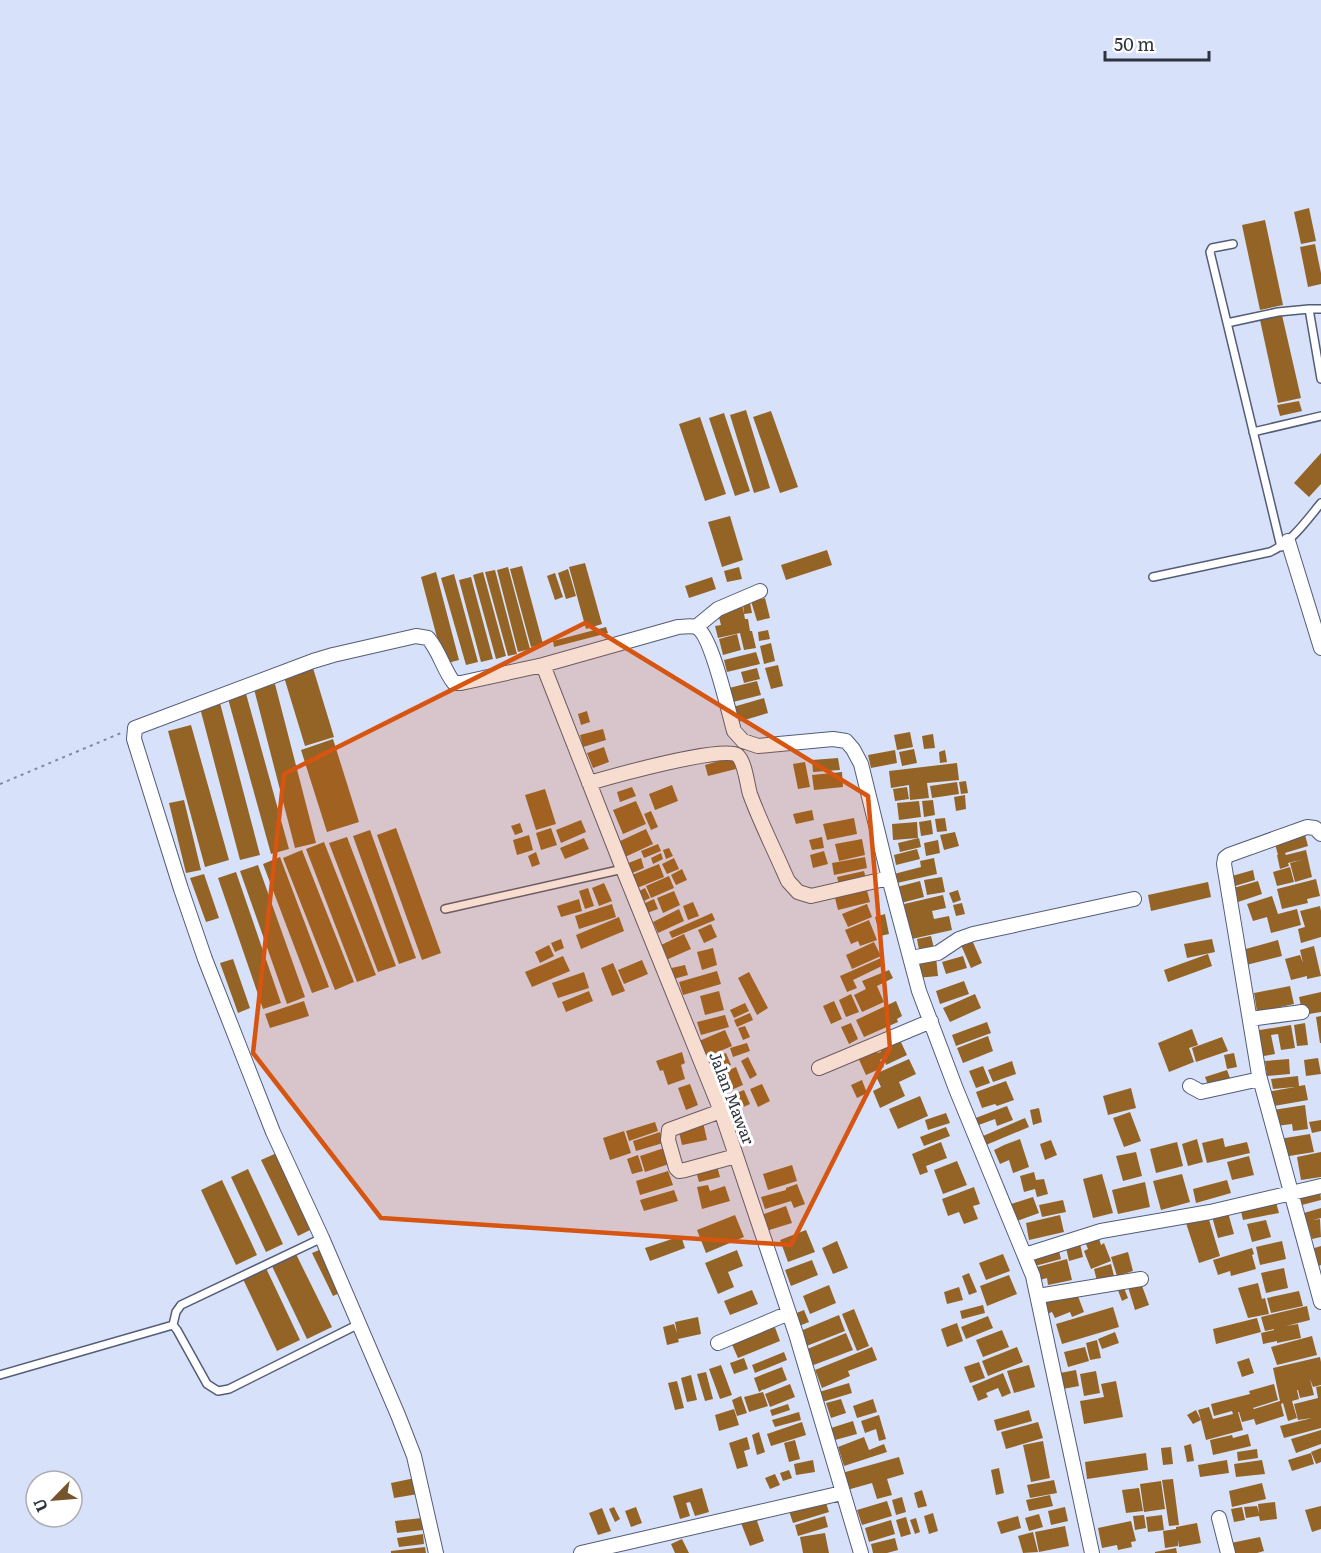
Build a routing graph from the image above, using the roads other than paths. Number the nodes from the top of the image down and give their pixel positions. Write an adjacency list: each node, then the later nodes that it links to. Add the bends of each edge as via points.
1 (1233, 244): 4 (lane, via 1212,248 1210,252)
2 (1309, 309): 3 (lane); 4 (lane); 5 (lane)
3 (1321, 309)
4 (1227, 323): 7 (lane)
5 (1321, 379)
6 (1321, 416): 7 (lane)
7 (1253, 432): 9 (lane)
8 (1321, 503): 9 (lane)
9 (1284, 544): 10 (lane, via 1270,552); 13 (street)
10 (1153, 576)
11 (760, 591): 12 (street, via 718,609)
12 (696, 627): 14 (street, via 678,627); 18 (street, via 711,647 734,731 743,741 758,746 833,739 846,741 853,749 861,764)
13 (1321, 648)
14 (543, 664): 15 (street, Jalan Mawar); 32 (street, via 454,683 436,647 428,638 416,636 313,661 135,728 134,739 205,959 273,1132)
15 (589, 783): 17 (street, Jalan Mawar); 18 (street, via 651,766 730,752 741,760 750,794 788,881 798,892 811,896)
16 (1321, 834): 23 (street, via 1307,827 1225,858)
17 (623, 868): 20 (lane); 28 (street, Jalan Mawar)
18 (889, 878): 21 (street)
19 (1134, 899): 21 (street, via 973,934 938,953)
20 (445, 909)
21 (911, 958): 24 (street)
22 (1302, 1012): 23 (street)
23 (1250, 1019): 26 (street)
24 (931, 1021): 25 (street); 33 (street)
25 (819, 1068)
26 (1260, 1079): 27 (street, via 1202,1092); 31 (street)
27 (1190, 1086)
28 (721, 1111): 29 (street, Jalan Mawar); 29 (street, via 669,1130 676,1168 680,1171)
29 (736, 1156): 37 (street, Jalan Mawar)
30 (1321, 1186): 31 (street)
31 (1290, 1193): 33 (street, via 1101,1231); 36 (street)
32 (322, 1238): 38 (street); 39 (lane, via 181,1305)
33 (1025, 1255): 35 (street)
34 (1141, 1279): 35 (street)
35 (1038, 1296): 47 (street)
36 (1321, 1302)
37 (789, 1313): 40 (street); 42 (street, Jalan Mawar)
38 (359, 1324): 39 (lane, via 218,1391 207,1384); 44 (street, via 414,1456)
39 (173, 1325): 41 (lane)
40 (718, 1343)
41 (0, 1375)
42 (842, 1493): 45 (street); 46 (street, Jalan Mawar)
43 (1219, 1518): 48 (street)
44 (436, 1553)
45 (581, 1553)
46 (861, 1553)
47 (1092, 1553)
48 (1228, 1553)

